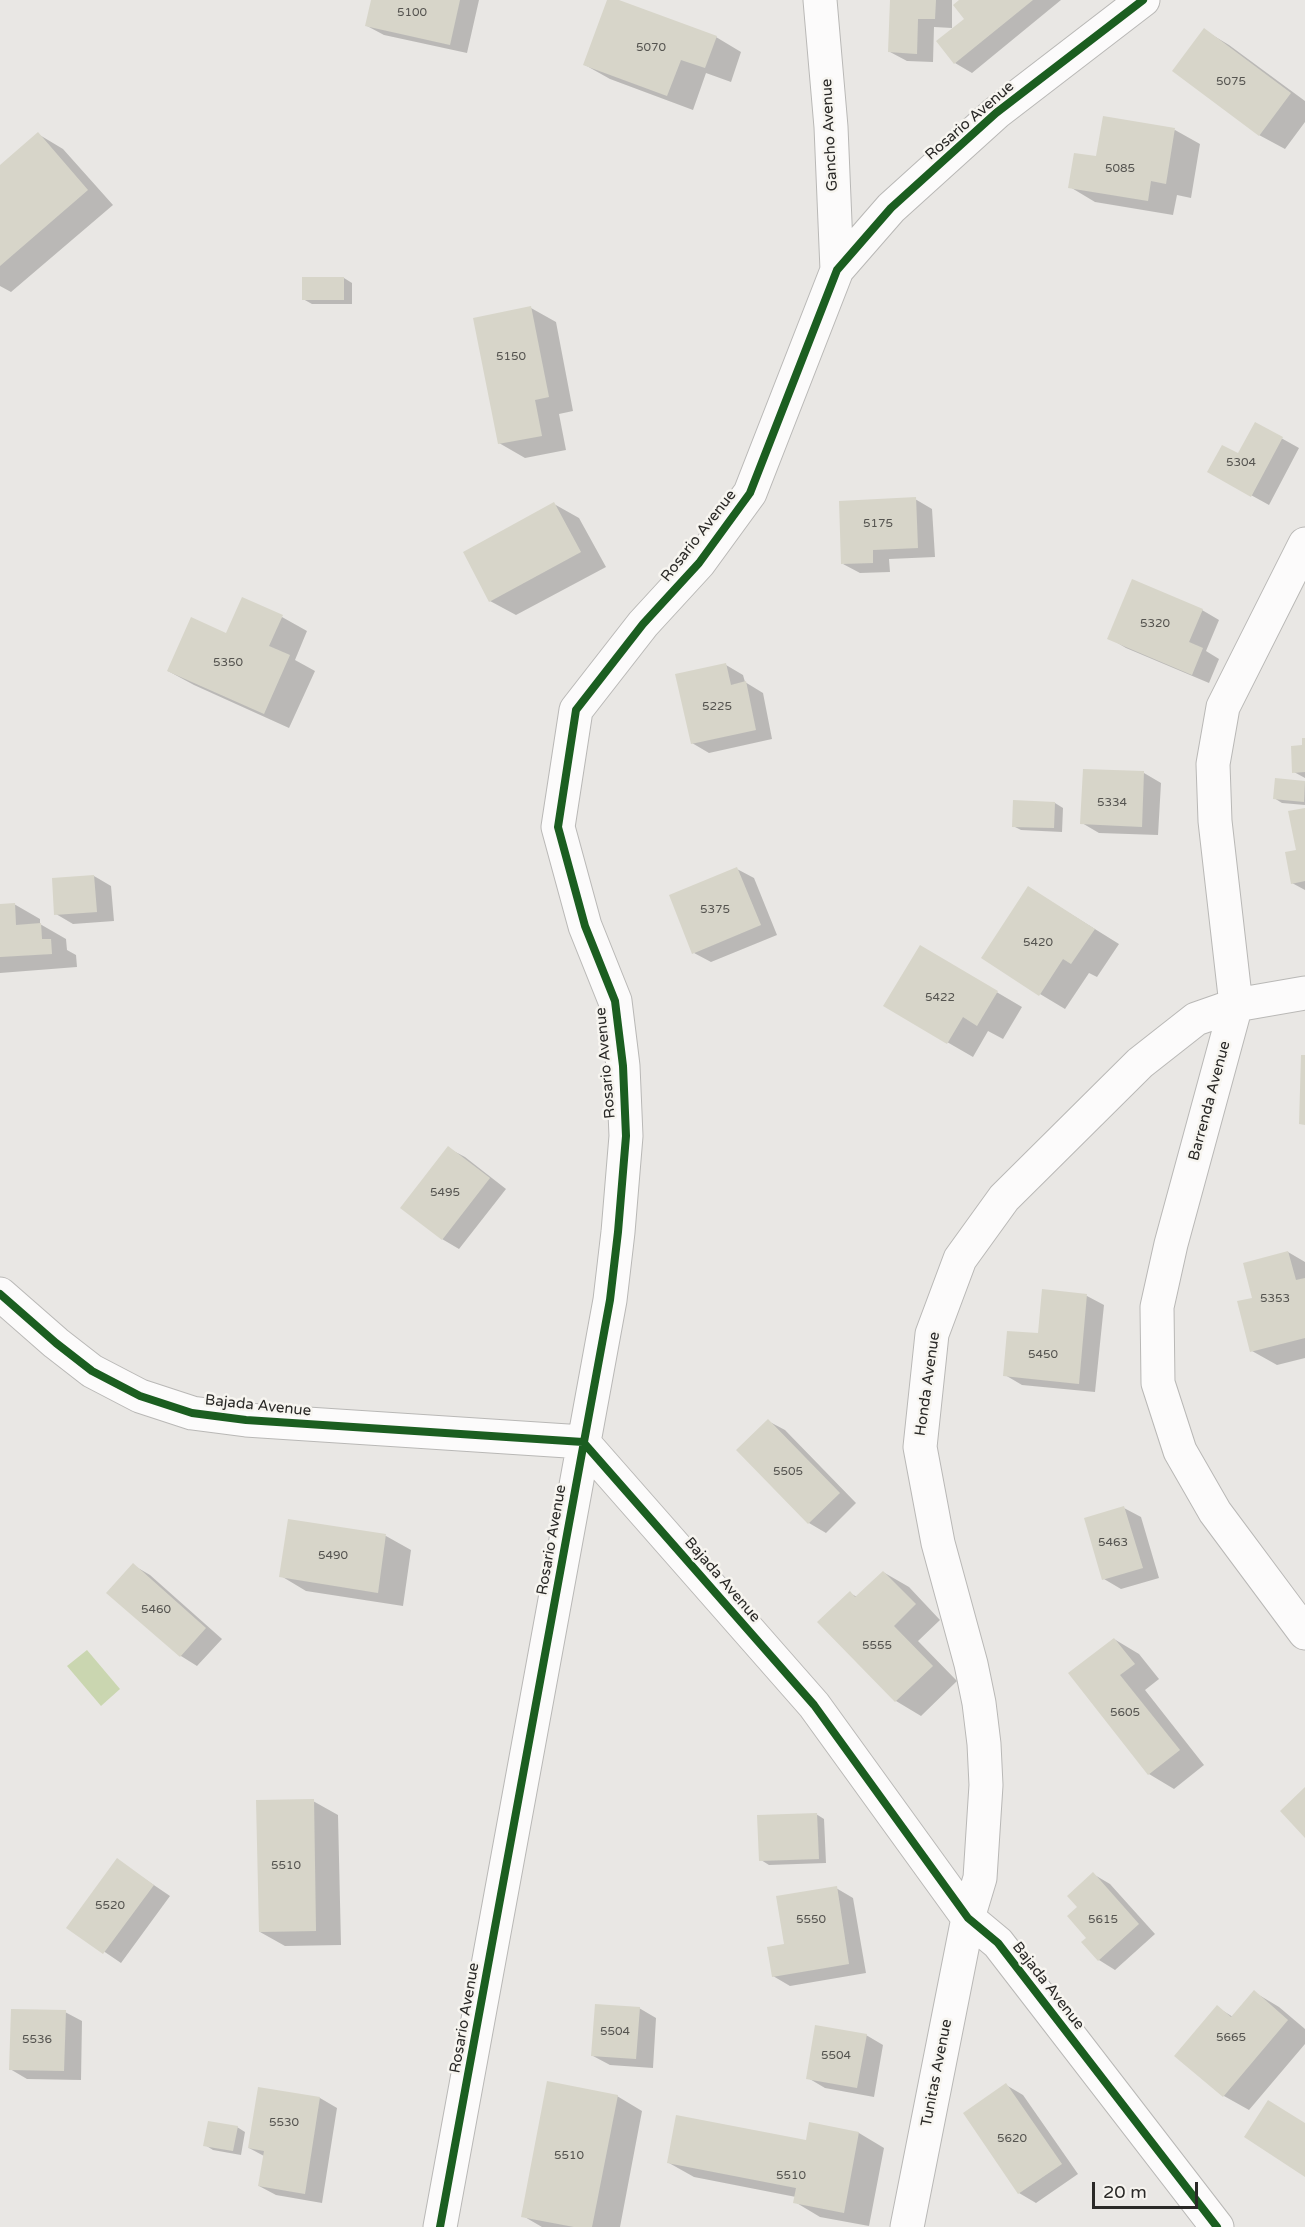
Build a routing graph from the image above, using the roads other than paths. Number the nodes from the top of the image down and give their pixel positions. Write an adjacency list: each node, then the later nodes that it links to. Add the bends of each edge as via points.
1 (820, 0): 3 (street, Gancho Avenue)
2 (1143, 0): 3 (street, Rosario Avenue, via 996,114 891,208)
3 (837, 270): 8 (street, Rosario Avenue, via 750,493 699,563 643,624 576,710 558,827 585,926 615,1001 626,1136 610,1300)
4 (1305, 544): 6 (street, Barrenda Avenue, via 1223,707 1213,764 1215,821)
5 (1305, 993): 6 (street, Honda Avenue)
6 (1236, 1005): 9 (street, Barrenda Avenue, via 1157,1307 1158,1383 1180,1451 1215,1512); 10 (street, Honda Avenue, via 1196,1019 1140,1063 1004,1198 960,1258 932,1334 920,1447 938,1543 971,1664 984,1744 986,1785 980,1878)
7 (0, 1294): 8 (street, Bajada Avenue, via 92,1371 140,1396 192,1413)
8 (583, 1442): 10 (street, Bajada Avenue, via 814,1705); 11 (street, Rosario Avenue)
9 (1305, 1633)
10 (968, 1918): 12 (street, Tunitas Avenue); 13 (street, Bajada Avenue, via 998,1943)
11 (440, 2227)
12 (907, 2227)
13 (1217, 2227)

